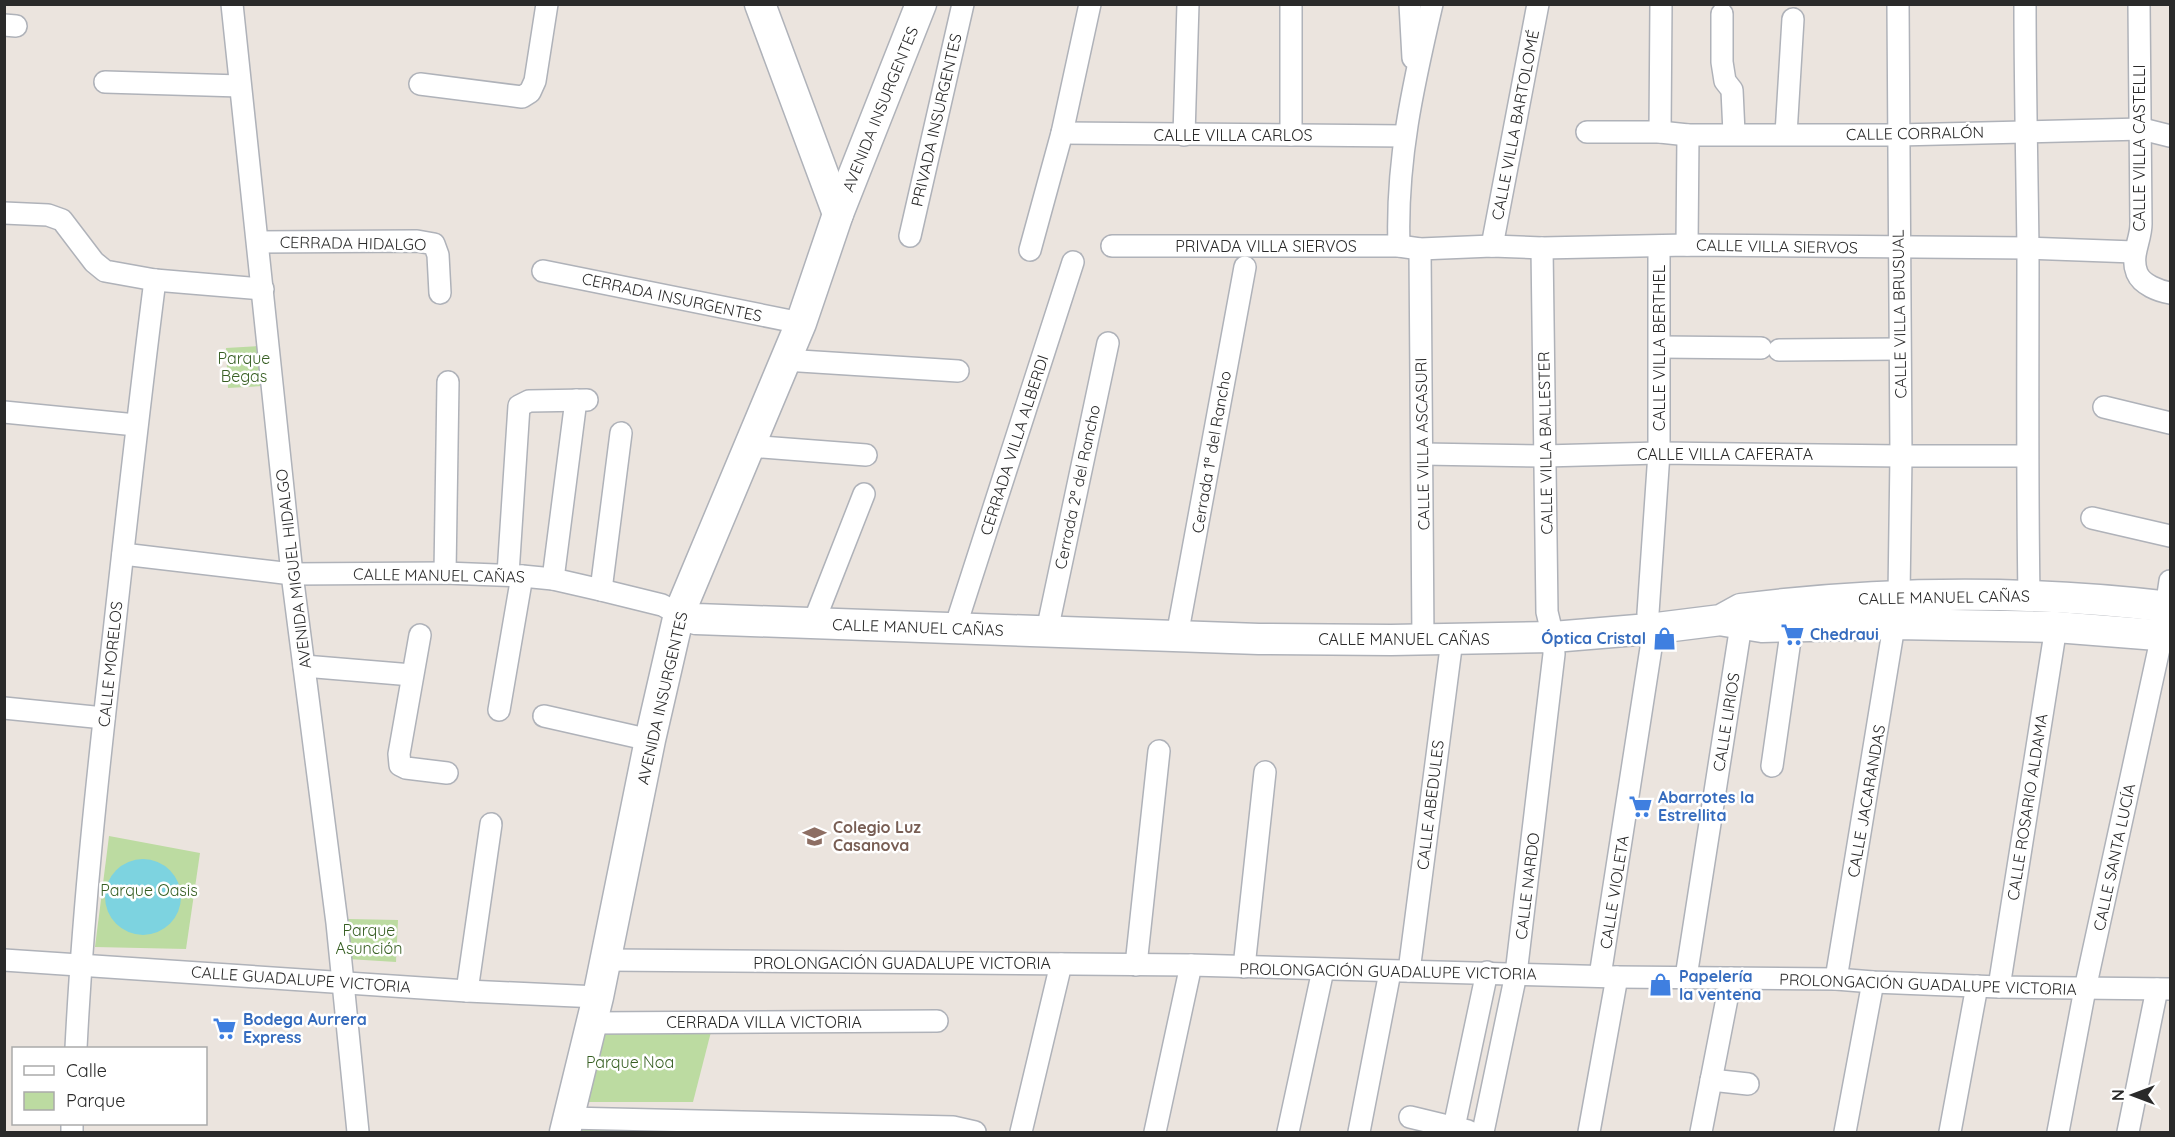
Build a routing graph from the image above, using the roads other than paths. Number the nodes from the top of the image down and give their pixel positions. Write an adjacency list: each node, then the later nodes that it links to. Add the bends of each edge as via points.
1 (232, 4): 21 (street, AVENIDA MIGUEL HIDALGO)
2 (547, 4): 20 (street, via 530,92 522,97)
3 (760, 4): 36 (street, AVENIDA INSURGENTES)
4 (921, 4): 36 (street, AVENIDA INSURGENTES)
5 (963, 4): 37 (street, PRIVADA INSURGENTES)
6 (1090, 4): 26 (street)
7 (1188, 4): 28 (street)
8 (1291, 4): 29 (street)
9 (1410, 4): 19 (street)
10 (1432, 4): 19 (street)
11 (1538, 4): 42 (street, CALLE VILLA BARTOLOMÉ)
12 (1661, 4): 25 (street)
13 (1898, 4): 32 (street, CALLE VILLA BRUSUAL)
14 (2025, 4): 23 (street)
15 (2139, 4): 22 (street, CALLE VILLA CASTELLI)
16 (1722, 14): 27 (street, via 1722,62 1725,81 1732,90)
17 (1793, 19): 31 (street)
18 (105, 82): 21 (street)
19 (1414, 82): 33 (street)
20 (420, 84)
21 (240, 86): 38 (street, AVENIDA MIGUEL HIDALGO)
22 (2142, 129): 23 (street, CALLE CORRALÓN); 34 (street, CALLE CORRALÓN); 49 (street, CALLE VILLA CASTELLI, via 2141,234)
23 (2025, 131): 32 (street, CALLE CORRALÓN); 46 (street)
24 (1587, 132): 25 (street, CALLE CORRALÓN)
25 (1660, 132): 30 (street, CALLE CORRALÓN)
26 (1062, 133): 28 (street, CALLE VILLA CARLOS); 48 (street)
27 (1734, 133): 30 (street, CALLE CORRALÓN); 31 (street, CALLE CORRALÓN)
28 (1184, 135): 29 (street, CALLE VILLA CARLOS)
29 (1291, 135): 33 (street, CALLE VILLA CARLOS)
30 (1688, 135): 39 (street)
31 (1786, 135): 32 (street, CALLE CORRALÓN)
32 (1898, 135): 45 (street, CALLE VILLA BRUSUAL)
33 (1405, 136): 41 (street, via 1398,205)
34 (2170, 136)
35 (4, 213): 53 (street, via 48,215 62,220 105,271)
36 (838, 214): 57 (street, AVENIDA INSURGENTES)
37 (910, 236)
38 (258, 242): 54 (street, AVENIDA MIGUEL HIDALGO); 55 (street, CERRADA HIDALGO, via 434,244)
39 (1687, 245): 43 (street, CALLE VILLA SIERVOS); 45 (street, CALLE VILLA SIERVOS)
40 (1112, 246): 41 (street, PRIVADA VILLA SIERVOS)
41 (1399, 246): 47 (street, PRIVADA VILLA SIERVOS)
42 (1492, 246): 44 (street, CALLE VILLA SIERVOS); 47 (street, CALLE VILLA SIERVOS)
43 (1659, 246): 44 (street, CALLE VILLA SIERVOS); 59 (street, CALLE VILLA BERTHEL)
44 (1542, 248): 73 (street, CALLE VILLA BALLESTER)
45 (1898, 248): 46 (street, CALLE VILLA SIERVOS); 60 (street, CALLE VILLA BRUSUAL)
46 (2028, 248): 49 (street, CALLE VILLA SIERVOS); 75 (street)
47 (1420, 249): 71 (street, CALLE VILLA ASCASURI)
48 (1030, 250)
49 (2134, 252): 56 (street, CALLE VILLA CASTELLI, via 2137,274 2149,286)
50 (1073, 262): 93 (street, CERRADA VILLA ALBERDI)
51 (1245, 267): 97 (street, Cerrada 1ª del Rancho)
52 (543, 271): 57 (street, CERRADA INSURGENTES)
53 (155, 280): 54 (street); 67 (street, CALLE MORELOS)
54 (263, 289): 81 (street, AVENIDA MIGUEL HIDALGO)
55 (440, 293)
56 (2170, 293)
57 (801, 323): 61 (street, AVENIDA INSURGENTES)
58 (1108, 343): 95 (street, Cerrada 2ª del Rancho)
59 (1660, 347): 60 (street); 70 (street, CALLE VILLA BERTHEL)
60 (1899, 349): 74 (street, CALLE VILLA BRUSUAL)
61 (784, 360): 62 (street); 69 (street, AVENIDA INSURGENTES)
62 (958, 371)
63 (448, 382): 80 (street)
64 (2104, 407): 66 (street)
65 (4, 412): 67 (street)
66 (2170, 423)
67 (136, 425): 79 (street, CALLE MORELOS)
68 (621, 433): 84 (street)
69 (748, 446): 72 (street); 88 (street, AVENIDA INSURGENTES)
70 (1659, 453): 73 (street, CALLE VILLA CAFERATA); 74 (street, CALLE VILLA CAFERATA); 94 (street, CALLE VILLA BERTHEL)
71 (1423, 454): 73 (street, CALLE VILLA CAFERATA); 99 (street, CALLE VILLA ASCASURI)
72 (866, 455)
73 (1544, 456): 98 (street, CALLE VILLA BALLESTER, via 1547,612)
74 (1901, 456): 75 (street, CALLE VILLA CAFERATA); 86 (street, CALLE VILLA BRUSUAL)
75 (2026, 456): 85 (street)
76 (864, 494): 90 (street)
77 (2092, 518): 78 (street)
78 (2170, 536)
79 (123, 554): 81 (street, CALLE MANUEL CAÑAS); 105 (street, CALLE MORELOS)
80 (445, 573): 81 (street, CALLE MANUEL CAÑAS); 82 (street, CALLE MANUEL CAÑAS)
81 (292, 574): 100 (street, AVENIDA MIGUEL HIDALGO)
82 (515, 575): 83 (street, CALLE MANUEL CAÑAS); 83 (street, via 519,406 529,401 581,400); 103 (street)
83 (553, 579): 84 (street, CALLE MANUEL CAÑAS)
84 (602, 590): 88 (street, CALLE MANUEL CAÑAS, via 662,605)
85 (2029, 595): 86 (street, CALLE MANUEL CAÑAS); 87 (street, CALLE MANUEL CAÑAS)
86 (1897, 609): 89 (street, CALLE MANUEL CAÑAS); 91 (street, CALLE MANUEL CAÑAS); 92 (street, CALLE MANUEL CAÑAS); 126 (street, CALLE JACARANDAS)
87 (2168, 613): 92 (street, CALLE MANUEL CAÑAS); 131 (street, CALLE SANTA LUCÍA)
88 (679, 614): 90 (street, CALLE MANUEL CAÑAS, via 696,619); 106 (street, AVENIDA INSURGENTES)
89 (1734, 618): 91 (street, CALLE MANUEL CAÑAS, via 1762,627); 94 (street, CALLE MANUEL CAÑAS); 124 (street, CALLE LIRIOS)
90 (813, 624): 93 (street, CALLE MANUEL CAÑAS)
91 (1792, 626): 108 (street)
92 (2056, 627): 130 (street, CALLE ROSARIO ALDAMA)
93 (955, 628): 95 (street, CALLE MANUEL CAÑAS)
94 (1649, 629): 98 (street, CALLE MANUEL CAÑAS); 123 (street, CALLE VIOLETA, via 1651,648)
95 (1047, 631): 97 (street, CALLE MANUEL CAÑAS)
96 (420, 635): 101 (street)
97 (1177, 636): 99 (street, CALLE MANUEL CAÑAS)
98 (1553, 637): 99 (street, CALLE MANUEL CAÑAS); 122 (street, CALLE NARDO)
99 (1437, 640): 120 (street, CALLE ABEDULES)
100 (304, 666): 101 (street); 127 (street, AVENIDA MIGUEL HIDALGO)
101 (412, 675): 110 (street, via 400,765)
102 (4, 708): 105 (street)
103 (500, 710)
104 (544, 716): 106 (street)
105 (104, 718): 114 (street, CALLE MORELOS)
106 (650, 740): 113 (street, AVENIDA INSURGENTES)
107 (1159, 751): 116 (street)
108 (1772, 766)
109 (1265, 772): 118 (street)
110 (447, 773)
111 (491, 824): 133 (street)
112 (4, 960): 114 (street, CALLE GUADALUPE VICTORIA)
113 (606, 960): 115 (street, PROLONGACIÓN GUADALUPE VICTORIA); 134 (street, AVENIDA INSURGENTES)
114 (80, 964): 127 (street, CALLE GUADALUPE VICTORIA); 136 (street, CALLE MORELOS)
115 (1061, 964): 116 (street, PROLONGACIÓN GUADALUPE VICTORIA); 144 (street)
116 (1136, 965): 117 (street, PROLONGACIÓN GUADALUPE VICTORIA)
117 (1191, 965): 118 (street, PROLONGACIÓN GUADALUPE VICTORIA); 145 (street)
118 (1244, 967): 119 (street, PROLONGACIÓN GUADALUPE VICTORIA)
119 (1323, 970): 120 (street, PROLONGACIÓN GUADALUPE VICTORIA); 146 (street)
120 (1399, 971): 121 (street, PROLONGACIÓN GUADALUPE VICTORIA); 147 (street, CALLE ABEDULES)
121 (1487, 972): 122 (street, PROLONGACIÓN GUADALUPE VICTORIA); 141 (street)
122 (1516, 974): 123 (street, PROLONGACIÓN GUADALUPE VICTORIA); 148 (street, CALLE NARDO)
123 (1609, 976): 124 (street, PROLONGACIÓN GUADALUPE VICTORIA); 149 (street, CALLE VIOLETA)
124 (1686, 977): 125 (street, PROLONGACIÓN GUADALUPE VICTORIA)
125 (1731, 978): 126 (street, PROLONGACIÓN GUADALUPE VICTORIA); 137 (street)
126 (1836, 979): 128 (street, PROLONGACIÓN GUADALUPE VICTORIA)
127 (343, 982): 133 (street, CALLE GUADALUPE VICTORIA); 142 (street, AVENIDA MIGUEL HIDALGO)
128 (1873, 982): 129 (street, PROLONGACIÓN GUADALUPE VICTORIA); 151 (street)
129 (1977, 986): 130 (street, PROLONGACIÓN GUADALUPE VICTORIA); 152 (street)
130 (1999, 987): 131 (street, PROLONGACIÓN GUADALUPE VICTORIA)
131 (2085, 989): 132 (street, PROLONGACIÓN GUADALUPE VICTORIA); 153 (street, CALLE SANTA LUCÍA)
132 (2164, 989): 154 (street)
133 (467, 991): 134 (street, CALLE GUADALUPE VICTORIA)
134 (594, 1010): 135 (street, CERRADA VILLA VICTORIA); 140 (street, AVENIDA INSURGENTES)
135 (937, 1021)
136 (76, 1047)
137 (1711, 1080): 138 (street); 150 (street)
138 (1748, 1084)
139 (1410, 1117): 141 (street)
140 (566, 1125): 143 (street, via 953,1127)
141 (1461, 1131)
142 (358, 1132)
143 (975, 1132)
144 (1021, 1132)
145 (1155, 1132)
146 (1288, 1132)
147 (1359, 1132)
148 (1483, 1132)
149 (1588, 1132)
150 (1701, 1132)
151 (1845, 1132)
152 (1950, 1132)
153 (2058, 1132)
154 (2128, 1132)

